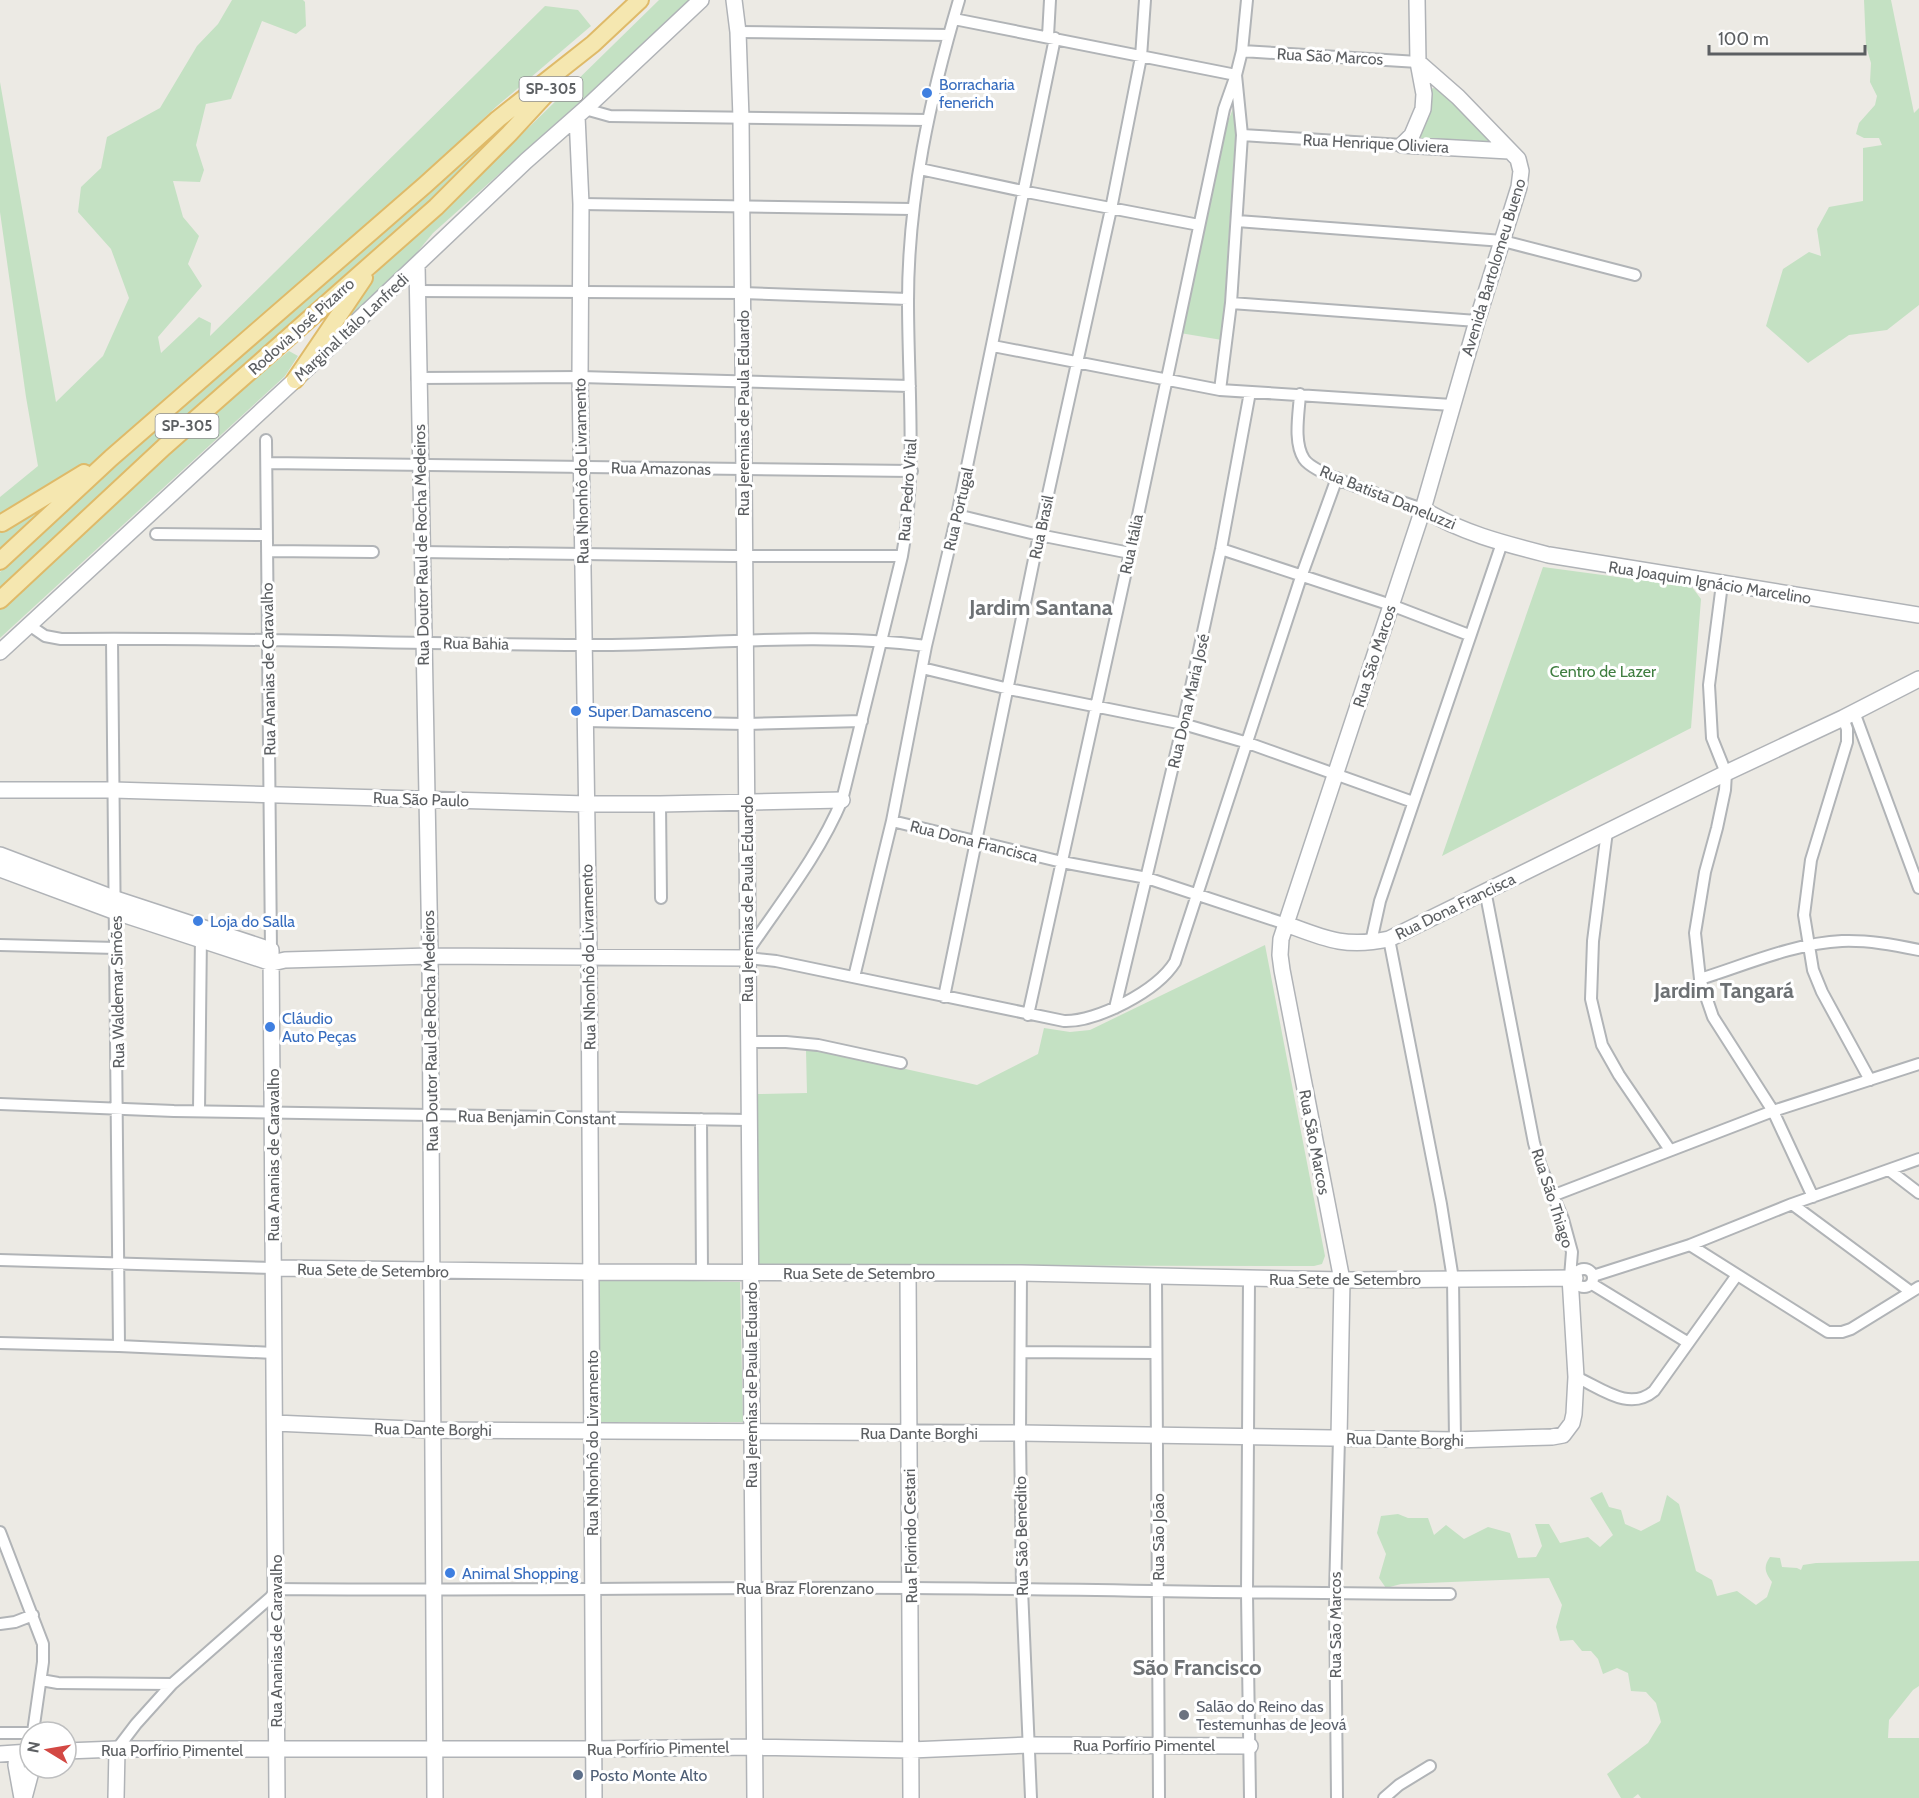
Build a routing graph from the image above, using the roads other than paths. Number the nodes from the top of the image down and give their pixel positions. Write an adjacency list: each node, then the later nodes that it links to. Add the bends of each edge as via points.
1 (640, 0): 13 (main road, Rodovia José Pizarro / SP-305)
2 (700, 0): 18 (street, Marginal Itálo Lanfredi)
3 (734, 0): 10 (street, Rua Jeremias de Paula Eduardo)
4 (959, 0): 9 (street, Rua Pedro Vital)
5 (1050, 0): 12 (street, Rua Portugal)
6 (1144, 0): 15 (street, Rua Brasil)
7 (1246, 0): 14 (street)
8 (1417, 0): 16 (street)
9 (954, 19): 11 (street, Rua Pedro Vital); 12 (street)
10 (738, 32): 11 (street); 19 (street, Rua Jeremias de Paula Eduardo)
11 (948, 35): 20 (street, Rua Pedro Vital)
12 (1051, 37): 15 (street); 25 (street, Rua Portugal)
13 (593, 44): 33 (main road, Rodovia José Pizarro / SP-305, via 436,207); 55 (main road, Rodovia José Pizarro / SP-305, via 498,119)
14 (1242, 51): 16 (street, Rua São Marcos); 17 (street)
15 (1141, 57): 17 (street); 29 (street, Rua Brasil)
16 (1418, 62): 22 (street, via 1423,80 1423,110 1412,135); 23 (street, Avenida Bartolomeu Bueno)
17 (1236, 75): 21 (street); 31 (street, Rua Itália, via 1224,109)
18 (581, 112): 19 (street); 26 (street, Rua Nhonhô do Livramento); 34 (street, Marginal Itálo Lanfredi / SP-305)
19 (741, 118): 20 (street); 27 (street, Rua Jeremias de Paula Eduardo)
20 (928, 120): 24 (street, Rua Pedro Vital)
21 (1242, 135): 22 (street, Rua Henrique Oliviera); 30 (street)
22 (1402, 145): 23 (street, Rua Henrique Oliviera)
23 (1509, 151): 32 (street, Avenida Bartolomeu Bueno, via 1518,159 1521,171)
24 (920, 169): 25 (street); 28 (street, Rua Pedro Vital)
25 (1024, 192): 29 (street); 42 (street, Rua Portugal)
26 (580, 204): 27 (street); 37 (street, Rua Nhonhô do Livramento)
27 (742, 206): 28 (street); 38 (street, Rua Jeremias de Paula Eduardo)
28 (912, 209): 39 (street, Rua Pedro Vital)
29 (1111, 209): 31 (street); 43 (street, Rua Brasil)
30 (1237, 220): 32 (street); 40 (street)
31 (1199, 225): 47 (street, Rua Itália)
32 (1503, 241): 35 (street); 41 (street, Avenida Bartolomeu Bueno)
33 (378, 257): 46 (main road); 80 (main road, Rodovia José Pizarro / SP-305, via 164,447)
34 (417, 265): 36 (street, Rua Doutor Raul de Rocha Medeiros); 46 (street, Marginal Itálo Lanfredi / SP-305)
35 (1635, 275)
36 (416, 291): 37 (street); 45 (street, Rua Doutor Raul de Rocha Medeiros)
37 (579, 292): 38 (street); 44 (street, Rua Nhonhô do Livramento)
38 (742, 292): 39 (street); 48 (street, Rua Jeremias de Paula Eduardo)
39 (908, 299): 49 (street, Rua Pedro Vital)
40 (1231, 303): 41 (street); 50 (street)
41 (1477, 321): 53 (street, Avenida Bartolomeu Bueno)
42 (993, 346): 43 (street); 63 (street, Rua Portugal)
43 (1077, 362): 47 (street); 67 (street, Rua Brasil)
44 (580, 377): 45 (street); 48 (street); 58 (street, Rua Nhonhô do Livramento)
45 (417, 378): 57 (street, Rua Doutor Raul de Rocha Medeiros)
46 (295, 380): 83 (street, Marginal Itálo Lanfredi / SP-305)
47 (1166, 381): 50 (street); 73 (street, Rua Itália)
48 (743, 382): 49 (street); 59 (street, Rua Jeremias de Paula Eduardo)
49 (910, 386): 60 (street, Rua Pedro Vital)
50 (1220, 390): 51 (street)
51 (1250, 392): 52 (street); 69 (street, Rua Dona Maria José)
52 (1300, 394): 53 (street); 61 (street, Rua Batista Daneluzzi, via 1298,433 1303,458 1314,468)
53 (1452, 405): 62 (street, Avenida Bartolomeu Bueno)
54 (266, 440): 56 (street, Rua Ananias de Caravalho)
55 (111, 458): 64 (main road); 77 (main road, Rodovia José Pizarro)
56 (267, 463): 57 (street, Rua Amazonas); 66 (street, Rua Ananias de Caravalho)
57 (419, 465): 58 (street, Rua Amazonas); 72 (street, Rua Doutor Raul de Rocha Medeiros)
58 (581, 467): 59 (street, Rua Amazonas); 74 (street, Rua Nhonhô do Livramento)
59 (744, 470): 60 (street, Rua Amazonas); 75 (street, Rua Jeremias de Paula Eduardo)
60 (912, 471): 76 (street, Rua Pedro Vital)
61 (1337, 478): 62 (street, Rua Batista Daneluzzi); 78 (street)
62 (1423, 509): 68 (street, Rua Batista Daneluzzi); 81 (street, Rua São Marcos)
63 (957, 515): 67 (street); 91 (street, Rua Portugal)
64 (1, 524)
65 (156, 534): 66 (street)
66 (267, 535): 70 (street, Rua Ananias de Caravalho)
67 (1039, 535): 73 (street); 95 (street, Rua Brasil)
68 (1502, 543): 79 (street, Rua Joaquim Ignácio Marcelino); 84 (street)
69 (1221, 549): 78 (street); 101 (street, Rua Dona Maria José)
70 (267, 551): 71 (street); 86 (street, Rua Ananias de Caravalho)
71 (373, 552)
72 (421, 552): 74 (street); 89 (street, Rua Doutor Raul de Rocha Medeiros)
73 (1130, 553): 96 (street, Rua Itália)
74 (583, 554): 75 (street); 90 (street, Rua Nhonhô do Livramento)
75 (744, 556): 76 (street); 87 (street, Rua Jeremias de Paula Eduardo)
76 (902, 556): 88 (street, Rua Pedro Vital)
77 (0, 561)
78 (1301, 577): 81 (street); 102 (street)
79 (1722, 584): 82 (street, Rua Joaquim Ignácio Marcelino); 103 (street, via 1709,695 1713,738)
80 (0, 600)
81 (1391, 605): 84 (street); 104 (street, Rua São Marcos)
82 (1919, 615)
83 (30, 625): 85 (street, Rua Bahia, via 45,636 61,639); 92 (street, Marginal Itálo Lanfredi)
84 (1469, 635): 111 (street)
85 (112, 639): 86 (street, Rua Bahia); 106 (street, Rua Waldemar Simões)
86 (268, 640): 89 (street, Rua Bahia); 107 (street, Rua Ananias de Caravalho)
87 (745, 640): 88 (street, Rua Bahia); 90 (street, Rua Bahia); 100 (street, Rua Jeremias de Paula Eduardo)
88 (882, 641): 91 (street, Rua Bahia); 99 (street, Rua Pedro Vital)
89 (423, 642): 90 (street, Rua Bahia); 108 (street, Rua Doutor Raul de Rocha Medeiros)
90 (584, 645): 98 (street, Rua Nhonhô do Livramento)
91 (926, 646): 93 (street, Rua Portugal)
92 (0, 652)
93 (922, 668): 95 (street); 114 (street, Rua Portugal)
94 (1919, 679): 97 (street, Rua Dona Francisca)
95 (1008, 689): 96 (street); 116 (street, Rua Brasil)
96 (1096, 707): 101 (street); 118 (street, Rua Itália)
97 (1849, 715): 103 (street, Rua Dona Francisca); 121 (street); 131 (street, via 1847,742 1811,860 1804,915)
98 (584, 721): 100 (street); 112 (street, Rua Nhonhô do Livramento)
99 (862, 721): 100 (street); 109 (street, Rua Pedro Vital)
100 (746, 724): 110 (street, Rua Jeremias de Paula Eduardo)
101 (1183, 724): 102 (street); 120 (street, Rua Dona Maria José)
102 (1248, 743): 104 (street); 123 (street)
103 (1726, 773): 115 (street, Rua Dona Francisca); 139 (street, via 1695,933)
104 (1336, 774): 111 (street); 126 (street, Rua São Marcos)
105 (0, 790): 106 (street, Rua São Paulo)
106 (113, 790): 107 (street, Rua São Paulo); 125 (street, Rua Waldemar Simões)
107 (269, 794): 108 (street, Rua São Paulo); 135 (street, Rua Ananias de Caravalho)
108 (426, 799): 112 (street, Rua São Paulo); 136 (street, Rua Doutor Raul de Rocha Medeiros)
109 (842, 800): 110 (street, Rua São Paulo); 134 (street, Rua Pedro Vital, via 832,825)
110 (747, 801): 113 (street, Rua São Paulo); 134 (street, Rua Jeremias de Paula Eduardo)
111 (1413, 802): 129 (street)
112 (586, 804): 113 (street, Rua São Paulo); 137 (street, Rua Nhonhô do Livramento)
113 (660, 804): 124 (street)
114 (892, 820): 116 (street, Rua Dona Francisca); 138 (street, Rua Portugal)
115 (1607, 831): 122 (street, Rua Dona Francisca); 156 (street, via 1593,941 1592,999 1602,1045)
116 (975, 842): 118 (street, Rua Dona Francisca); 140 (street, Rua Brasil)
117 (0, 855): 125 (street)
118 (1062, 862): 120 (street, Rua Dona Francisca); 142 (street, Rua Itália)
119 (0, 869): 125 (street)
120 (1147, 878): 123 (street, Rua Dona Francisca); 141 (street, Rua Dona Maria José)
121 (1919, 888)
122 (1485, 890): 128 (street, Rua Dona Francisca); 160 (street, Rua São Thiago, via 1534,1143)
123 (1197, 893): 126 (street, Rua Dona Francisca); 141 (street, via 1175,963 1163,978)
124 (661, 898)
125 (116, 906): 127 (street); 132 (street, Rua Waldemar Simões)
126 (1286, 924): 129 (street, Rua Dona Francisca, via 1348,944); 177 (street, Rua São Marcos, via 1280,955)
127 (202, 934): 135 (street); 149 (street)
128 (1389, 939): 129 (street, Rua Dona Francisca); 178 (street)
129 (1371, 942)
130 (0, 945): 132 (street)
131 (1808, 945): 133 (street, via 1871,942); 139 (street); 146 (street, via 1822,992)
132 (116, 948): 148 (street, Rua Waldemar Simões)
133 (1919, 950)
134 (748, 954): 137 (street); 138 (street); 143 (street, Rua Jeremias de Paula Eduardo)
135 (272, 956): 136 (street, via 285,960); 150 (street, Rua Ananias de Caravalho)
136 (430, 956): 137 (street); 152 (street, Rua Doutor Raul de Rocha Medeiros)
137 (589, 957): 153 (street, Rua Nhonhô do Livramento)
138 (854, 977): 140 (street)
139 (1700, 979): 151 (street, via 1713,1017)
140 (944, 997): 142 (street)
141 (1115, 1008): 142 (street, via 1077,1021)
142 (1028, 1015)
143 (749, 1042): 144 (street, via 818,1045); 155 (street, Rua Jeremias de Paula Eduardo)
144 (901, 1063)
145 (1919, 1064): 146 (street)
146 (1869, 1080): 151 (street)
147 (0, 1104): 148 (street, Rua Benjamin Constant)
148 (118, 1109): 149 (street, Rua Benjamin Constant); 165 (street, Rua Waldemar Simões)
149 (199, 1111): 150 (street, Rua Benjamin Constant)
150 (273, 1111): 152 (street, Rua Benjamin Constant); 166 (street, Rua Ananias de Caravalho)
151 (1773, 1111): 156 (street); 161 (street)
152 (430, 1115): 153 (street, Rua Benjamin Constant); 167 (street, Rua Doutor Raul de Rocha Medeiros)
153 (589, 1117): 154 (street, Rua Benjamin Constant); 168 (street, Rua Nhonhô do Livramento)
154 (701, 1119): 155 (street, Rua Benjamin Constant); 169 (street)
155 (749, 1120): 170 (street, Rua Jeremias de Paula Eduardo)
156 (1670, 1150): 160 (street)
157 (1919, 1159): 158 (street)
158 (1889, 1170): 159 (street); 161 (street)
159 (1919, 1193)
160 (1552, 1196): 175 (street, Rua São Thiago, via 1572,1252)
161 (1813, 1197): 162 (street)
162 (1792, 1204): 163 (street); 180 (street)
163 (1690, 1245): 173 (street); 179 (street)
164 (0, 1260): 165 (street, Rua Sete de Setembro)
165 (118, 1263): 166 (street, Rua Sete de Setembro); 183 (street, Rua Waldemar Simões)
166 (274, 1268): 167 (street, Rua Sete de Setembro); 185 (street, Rua Ananias de Caravalho)
167 (431, 1270): 168 (street, Rua Sete de Setembro); 189 (street, Rua Doutor Raul de Rocha Medeiros)
168 (591, 1272): 169 (street, Rua Sete de Setembro); 190 (street, Rua Nhonhô do Livramento)
169 (702, 1272): 170 (street, Rua Sete de Setembro)
170 (751, 1272): 171 (street, Rua Sete de Setembro); 191 (street, Rua Jeremias de Paula Eduardo)
171 (908, 1273): 172 (street, Rua Sete de Setembro); 192 (street, Rua Florindo Cestari)
172 (1021, 1273): 174 (street, Rua Sete de Setembro); 184 (street, Rua São Benedito)
173 (1737, 1275): 180 (street, via 1828,1332 1842,1332); 181 (street)
174 (1156, 1277): 176 (street, Rua Sete de Setembro); 186 (street, Rua São João)
175 (1572, 1278): 178 (street, Rua Sete de Setembro); 179 (street, via 1585,1288); 187 (street, Rua São Thiago)
176 (1249, 1279): 177 (street, Rua Sete de Setembro); 196 (street)
177 (1342, 1280): 178 (street, Rua Sete de Setembro); 197 (street, Rua São Marcos)
178 (1453, 1280): 198 (street)
179 (1592, 1280): 181 (street)
180 (1915, 1289)
181 (1687, 1342): 187 (street, via 1646,1398 1623,1398)
182 (0, 1343): 183 (street)
183 (120, 1346): 185 (street)
184 (1020, 1352): 186 (street); 193 (street, Rua São Benedito)
185 (274, 1353): 188 (street, Rua Ananias de Caravalho)
186 (1156, 1353): 195 (street, Rua São João)
187 (1576, 1377): 194 (street, Rua São Thiago, via 1572,1423)
188 (275, 1424): 189 (street, Rua Dante Borghi); 202 (street, Rua Ananias de Caravalho)
189 (432, 1430): 190 (street, Rua Dante Borghi); 205 (street, Rua Doutor Raul de Rocha Medeiros)
190 (591, 1431): 191 (street, Rua Dante Borghi); 203 (street, Rua Nhonhô do Livramento)
191 (752, 1431): 192 (street, Rua Dante Borghi); 200 (street, Rua Jeremias de Paula Eduardo)
192 (909, 1433): 193 (street, Rua Dante Borghi); 201 (street, Rua Florindo Cestari)
193 (1020, 1433): 195 (street, Rua Dante Borghi); 204 (street, Rua São Benedito)
194 (1563, 1434): 198 (street, Rua Dante Borghi)
195 (1158, 1435): 196 (street, Rua Dante Borghi); 206 (street, Rua São João)
196 (1248, 1436): 197 (street, Rua Dante Borghi); 207 (street)
197 (1339, 1437): 198 (street, Rua Dante Borghi); 208 (street, Rua São Marcos)
198 (1455, 1440)
199 (0, 1532): 210 (street)
200 (753, 1588): 201 (street, Rua Braz Florenzano); 203 (street, Rua Braz Florenzano); 220 (street, Rua Jeremias de Paula Eduardo)
201 (911, 1588): 204 (street, Rua Braz Florenzano); 225 (street, Rua Florindo Cestari)
202 (276, 1589): 205 (street, Rua Braz Florenzano); 213 (street); 224 (street, Rua Ananias de Caravalho)
203 (593, 1589): 205 (street, Rua Braz Florenzano); 223 (street, Rua Nhonhô do Livramento)
204 (1022, 1589): 206 (street, Rua Braz Florenzano); 217 (street, Rua São Benedito)
205 (433, 1591): 221 (street, Rua Doutor Raul de Rocha Medeiros)
206 (1158, 1592): 207 (street, Rua Braz Florenzano); 218 (street, Rua São João)
207 (1247, 1594): 208 (street, Rua Braz Florenzano); 219 (street)
208 (1335, 1594): 209 (street, Rua Braz Florenzano); 242 (street, Rua São Marcos)
209 (1450, 1594)
210 (33, 1616): 211 (street); 212 (street, via 43,1644)
211 (0, 1624)
212 (40, 1680): 213 (street); 214 (street)
213 (172, 1684): 222 (street)
214 (33, 1720)
215 (18, 1732): 216 (street)
216 (0, 1733)
217 (1030, 1745): 218 (street, Rua Porfírio Pimentel); 225 (street, Rua Porfírio Pimentel); 239 (street, Rua São Benedito)
218 (1158, 1745): 219 (street, Rua Porfírio Pimentel); 240 (street, Rua São João)
219 (1250, 1746): 241 (street)
220 (754, 1747): 223 (street, Rua Porfírio Pimentel); 225 (street, Rua Porfírio Pimentel); 237 (street, Rua Jeremias de Paula Eduardo)
221 (434, 1748): 223 (street, Rua Porfírio Pimentel); 224 (street, Rua Porfírio Pimentel); 235 (street, Rua Doutor Raul de Rocha Medeiros)
222 (117, 1749): 224 (street, Rua Porfírio Pimentel); 226 (street, Rua Porfírio Pimentel); 233 (street)
223 (594, 1749): 236 (street, Rua Nhonhô do Livramento)
224 (277, 1750): 234 (street, Rua Ananias de Caravalho)
225 (911, 1750): 238 (street, Rua Florindo Cestari)
226 (78, 1751)
227 (18, 1753): 228 (street)
228 (0, 1754)
229 (1430, 1766): 243 (street)
230 (19, 1780): 232 (street)
231 (28, 1780): 232 (street)
232 (23, 1798)
233 (116, 1798)
234 (277, 1798)
235 (435, 1798)
236 (594, 1798)
237 (755, 1798)
238 (910, 1798)
239 (1031, 1798)
240 (1159, 1798)
241 (1250, 1798)
242 (1337, 1798)
243 (1384, 1798)

